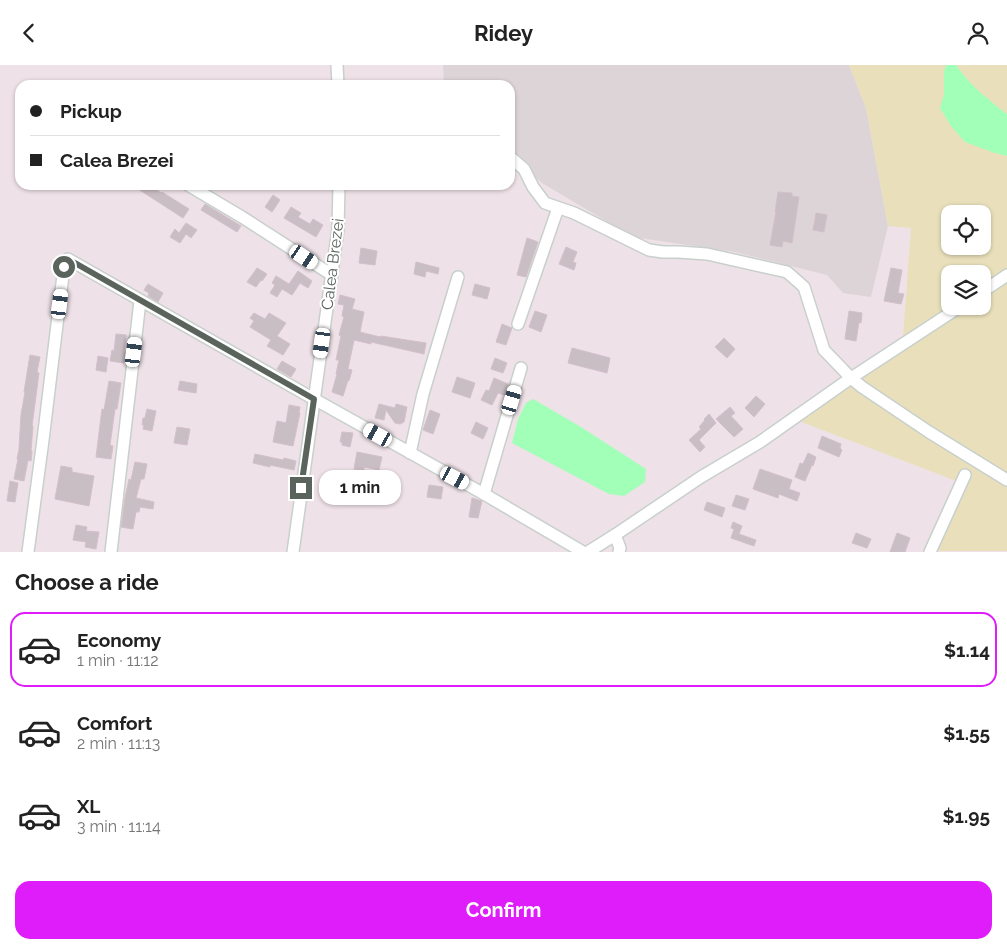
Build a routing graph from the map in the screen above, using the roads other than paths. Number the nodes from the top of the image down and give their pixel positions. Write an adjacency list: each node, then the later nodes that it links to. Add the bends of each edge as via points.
1 (337, 65): 2 (street)
2 (338, 80)
3 (515, 161): 6 (street, via 524,169 545,203)
4 (196, 190): 7 (street)
5 (339, 190): 7 (street, Calea Brezei)
6 (558, 208): 13 (street); 15 (street, via 649,250 707,254 787,272 804,287 824,350)
7 (332, 275): 16 (street, Calea Brezei)
8 (1007, 275): 10 (street)
9 (458, 277): 17 (street, via 423,394)
10 (991, 285)
11 (140, 301): 16 (street); 22 (street, via 68,259 64,267); 23 (street)
12 (947, 315): 15 (street)
13 (518, 324)
14 (521, 368): 20 (street)
15 (851, 378): 19 (street, via 929,433); 21 (street, via 760,443 701,477)
16 (314, 399): 17 (street); 24 (street, Calea Brezei)
17 (410, 453): 20 (street)
18 (964, 475): 28 (street)
19 (1007, 479)
20 (484, 494): 25 (street)
21 (615, 535): 26 (street); 27 (street)
22 (28, 551)
23 (111, 551)
24 (293, 551)
25 (583, 551)
26 (588, 551)
27 (619, 551)
28 (930, 551)

